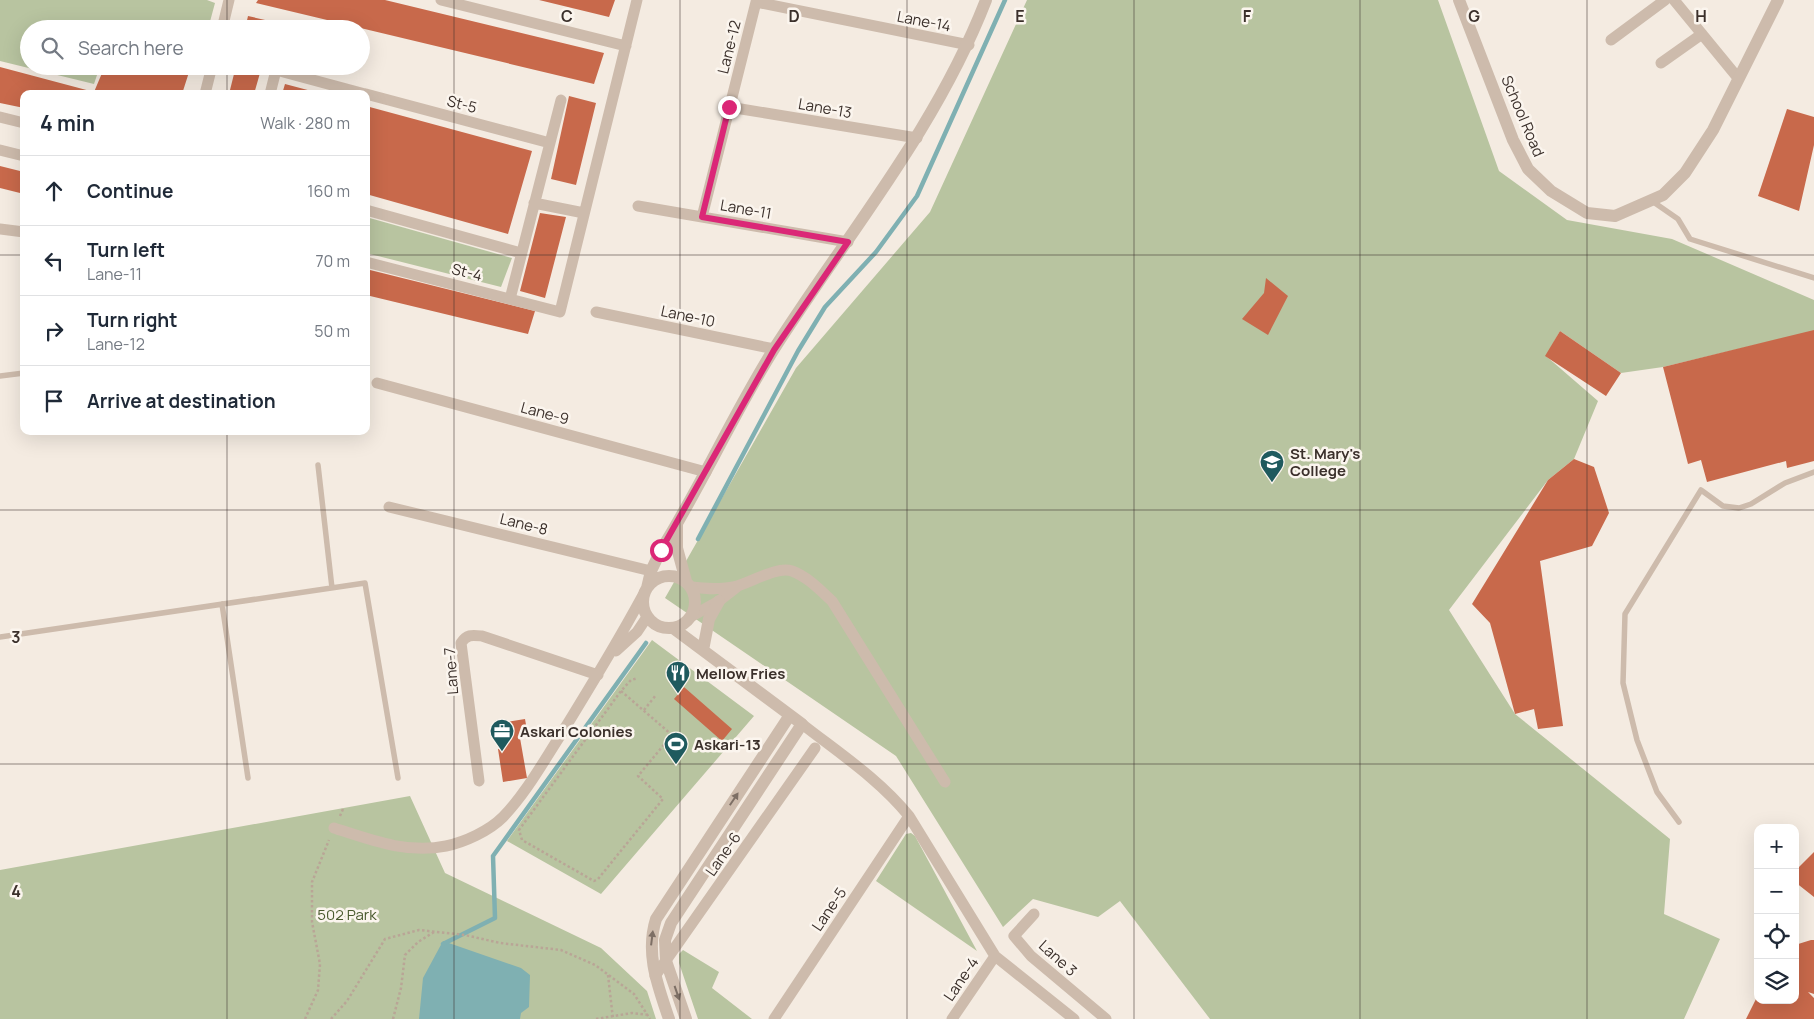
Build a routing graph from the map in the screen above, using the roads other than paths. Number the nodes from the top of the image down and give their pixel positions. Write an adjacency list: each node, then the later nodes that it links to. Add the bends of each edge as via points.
1 (229, 0): 10 (street)
2 (441, 0): 14 (street)
3 (637, 0): 14 (street)
4 (986, 0): 13 (street)
5 (1459, 0): 32 (street, School Road, via 1513,140 1528,168 1551,191 1587,213 1616,216)
6 (1665, 0): 12 (street)
7 (1674, 0): 11 (street)
8 (1778, 0): 19 (street, School Road)
9 (756, 2): 13 (street, Lane-14); 25 (street, Lane-12)
10 (224, 20)
11 (1702, 34): 15 (street); 19 (street)
12 (1611, 40)
13 (969, 45): 28 (street)
14 (626, 46): 36 (street)
15 (1661, 63)
16 (210, 75): 20 (street)
17 (275, 75): 21 (street)
18 (301, 75): 22 (street, St-5)
19 (1738, 78): 32 (street, School Road, via 1713,130 1685,173 1663,195)
20 (206, 90)
21 (271, 90)
22 (351, 90)
23 (370, 95): 29 (street, St-5)
24 (561, 100): 29 (street)
25 (729, 107): 28 (street, Lane-13); 37 (street, Lane-12)
26 (0, 117): 27 (street)
27 (20, 123)
28 (917, 138): 40 (street)
29 (550, 143): 33 (street)
30 (0, 150): 31 (street)
31 (20, 155)
32 (1652, 201): 43 (lane, via 1678,219 1690,239)
33 (534, 203): 36 (street); 41 (street)
34 (638, 206): 37 (street, Lane-11)
35 (370, 211): 41 (street)
36 (584, 213): 44 (street, St-4, via 560,312)
37 (702, 217): 40 (street, Lane-11)
38 (0, 229): 39 (street)
39 (20, 232)
40 (848, 242): 46 (street)
41 (521, 253): 44 (street)
42 (370, 263): 44 (street, St-4)
43 (1814, 278)
44 (510, 298)
45 (596, 312): 46 (street, Lane-10)
46 (774, 350): 51 (street)
47 (20, 374): 48 (lane)
48 (0, 376)
49 (377, 383): 51 (street, Lane-9)
50 (318, 465): 58 (lane)
51 (706, 472): 54 (street)
52 (1814, 472): 77 (lane, via 1785,483 1739,508 1723,506 1701,490 1625,614 1623,683 1636,740 1657,792)
53 (389, 506): 55 (street, Lane-8)
54 (677, 525): 55 (street); 56 (street, via 677,548)
55 (650, 571): 59 (street)
56 (688, 584): 57 (street, via 718,589); 59 (street, via 665,576 651,582); 62 (street, via 695,601)
57 (738, 586): 60 (street); 75 (street, via 768,574 791,570 815,585 832,601)
58 (332, 588): 61 (lane); 73 (lane, via 365,583)
59 (645, 592): 63 (street, via 643,603); 67 (street)
60 (719, 601): 62 (street); 66 (street, via 708,619)
61 (222, 604): 65 (lane); 72 (lane)
62 (692, 616): 64 (street)
63 (647, 617): 64 (street, via 659,626); 67 (street)
64 (673, 628): 66 (street)
65 (0, 637)
66 (704, 650): 69 (street)
67 (611, 656): 68 (street)
68 (598, 675): 74 (street, Lane-7, via 482,636 465,638 462,644); 78 (street, via 524,792 502,818 476,835 446,846 416,849 385,844)
69 (790, 714): 70 (street); 82 (street, one-way to 69, via 650,951 656,919)
70 (802, 724): 76 (street, via 877,782); 81 (street, via 672,923 665,940)
71 (815, 748): 81 (street, Lane-6)
72 (248, 778)
73 (398, 778)
74 (479, 781)
75 (944, 782)
76 (909, 816): 80 (street); 85 (street, Lane-5)
77 (1679, 822)
78 (334, 828)
79 (1034, 914): 88 (street, Lane 3, via 1014,936 1031,956)
80 (995, 956): 86 (street, Lane-4); 87 (street)
81 (666, 960): 82 (street, Lane-6); 84 (street, one-way to 84)
82 (655, 976): 83 (street)
83 (669, 1019)
84 (686, 1019)
85 (774, 1019)
86 (952, 1019)
87 (1074, 1019)
88 (1106, 1019)

